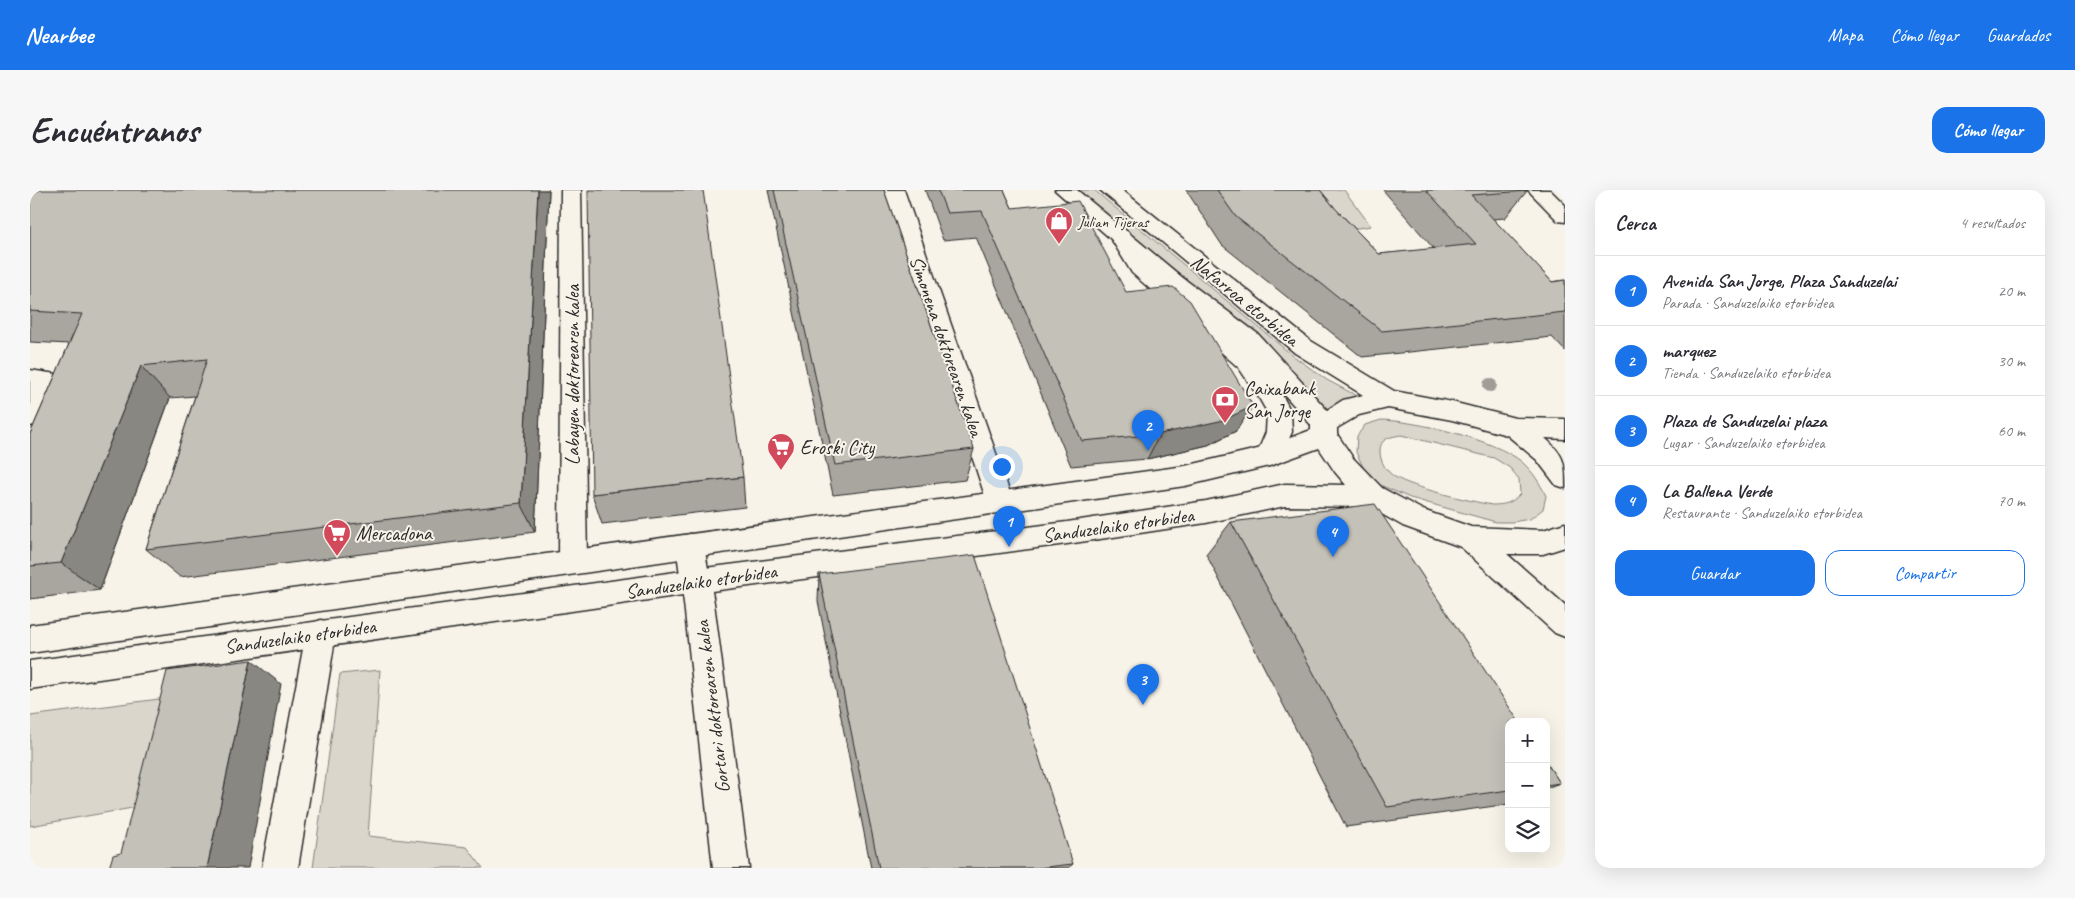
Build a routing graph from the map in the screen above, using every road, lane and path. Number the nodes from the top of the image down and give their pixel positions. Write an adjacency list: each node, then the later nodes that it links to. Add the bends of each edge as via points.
1 (571, 190): 21 (main road, Labayen doktorearen kalea)
2 (894, 190): 17 (main road, Simonena doktorearen kalea)
3 (1065, 190): 7 (main road, Nafarroa etorbidea)
4 (1110, 190): 9 (main road, Nafarroa etorbidea, via 1303,347)
5 (1538, 190): 6 (main road)
6 (1565, 216)
7 (1121, 237): 13 (main road, Nafarroa etorbidea, via 1250,340); 14 (main road, Nafarroa etorbidea, via 1140,268 1247,362 1269,392 1279,412 1279,432)
8 (30, 379): 10 (main road, via 47,380)
9 (1388, 399): 11 (main road, via 1452,410); 13 (main road, Sanduzelaiko etorbidea, via 1352,407)
10 (30, 417)
11 (1515, 428): 12 (main road); 15 (main road, via 1546,453)
12 (1565, 429)
13 (1324, 430): 14 (main road, Sanduzelaiko etorbidea); 16 (main road, Nafarroa etorbidea, via 1344,465)
14 (1269, 456): 17 (main road, Sanduzelaiko etorbidea, via 1185,476)
15 (1565, 478)
16 (1372, 496): 19 (main road, via 1413,518); 22 (main road, Sanduzelaiko etorbidea, via 1285,495 1206,512 1067,533)
17 (1000, 502): 20 (main road, Sanduzelaiko etorbidea)
18 (1565, 535): 19 (main road, via 1543,542)
19 (1471, 539): 23 (main road)
20 (690, 546): 21 (main road, Sanduzelaiko etorbidea); 22 (main road, Gortari doktorearen kalea)
21 (573, 561): 25 (main road, Sanduzelaiko etorbidea)
22 (697, 581): 24 (main road, Sanduzelaiko etorbidea); 28 (main road, Gortari doktorearen kalea)
23 (1565, 624)
24 (321, 633): 26 (main road, Sanduzelaiko etorbidea, via 192,665); 27 (main road)
25 (30, 639)
26 (30, 675)
27 (280, 868)
28 (731, 868)

